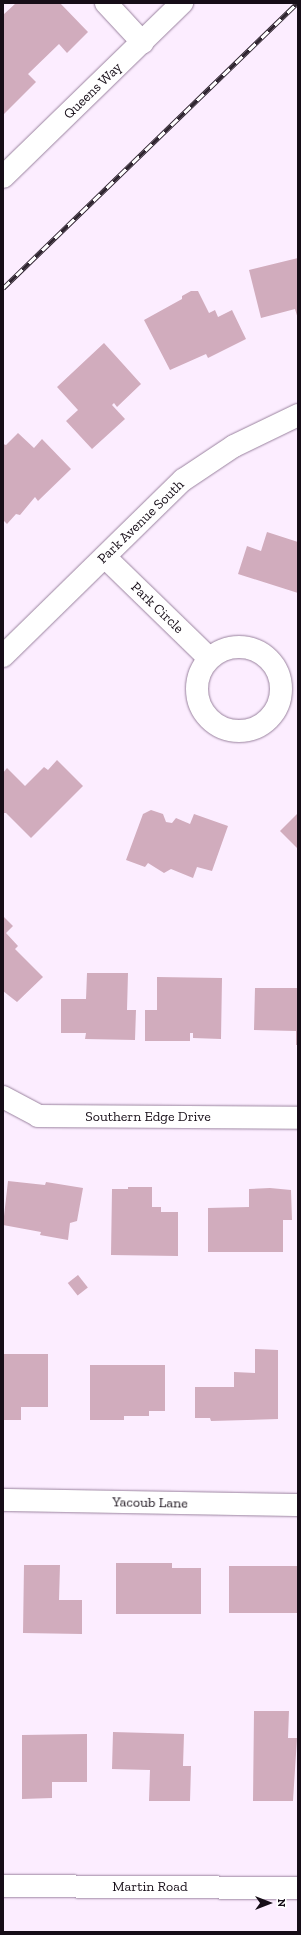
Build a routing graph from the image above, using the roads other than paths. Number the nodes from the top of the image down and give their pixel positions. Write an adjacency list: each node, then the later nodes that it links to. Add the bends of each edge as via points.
1 (106, 3): 3 (street)
2 (182, 3): 3 (street, Queens Way)
3 (143, 43): 4 (street, Queens Way)
4 (3, 177)
5 (298, 415): 6 (street, Park Avenue South, via 234,446 183,480)
6 (105, 557): 7 (street, Park Avenue South); 8 (street, Park Circle)
7 (3, 656)
8 (209, 658)
9 (3, 1097): 10 (street, Southern Edge Drive, via 38,1116)
10 (298, 1118)
11 (3, 1500): 12 (street, Yacoub Lane)
12 (298, 1505)
13 (3, 1886): 14 (street, Martin Road)
14 (298, 1888)

